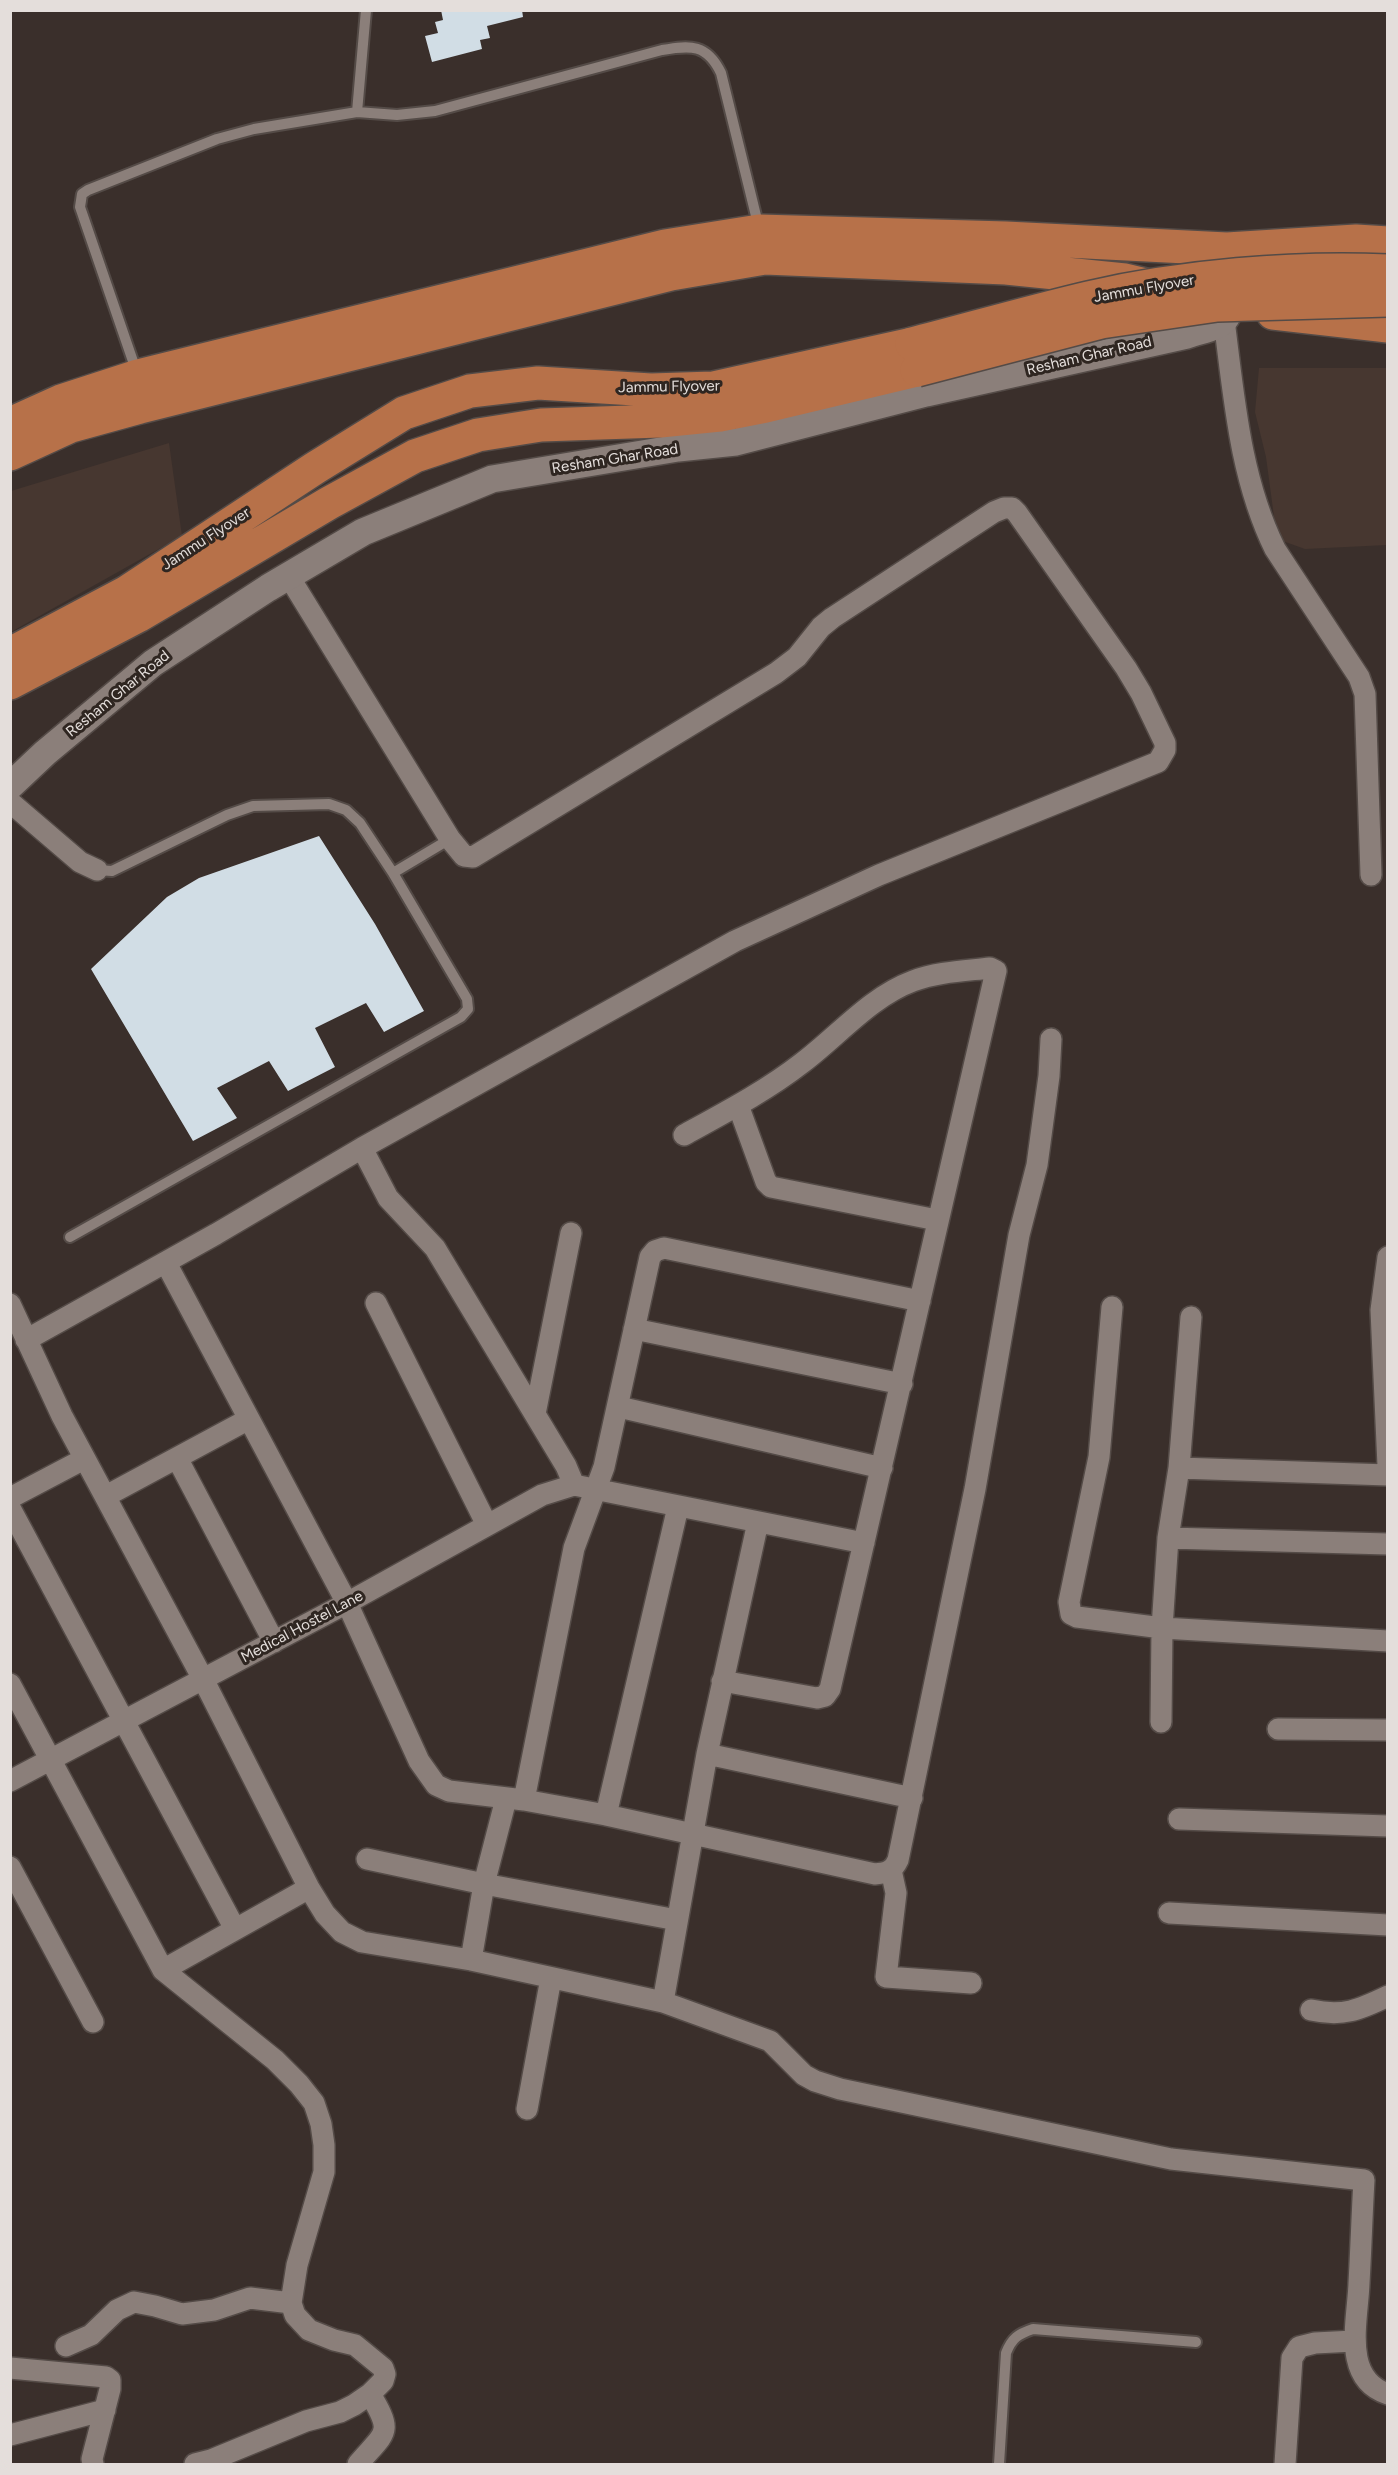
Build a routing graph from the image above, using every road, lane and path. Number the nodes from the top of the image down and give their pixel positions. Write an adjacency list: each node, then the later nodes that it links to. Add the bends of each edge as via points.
1 (366, 10): 2 (lane)
2 (357, 112): 3 (lane, via 397,115 435,111 662,50 698,47 716,62 721,73); 10 (lane, via 254,129 208,142 82,194 83,216)
3 (759, 231): 5 (main road); 10 (main road, via 665,246)
4 (1388, 243): 5 (main road, via 1356,241)
5 (1227, 249): 8 (street)
6 (1388, 271): 14 (main road, Jammu Flyover, bridge, via 1215,276 1090,298 912,345 713,388 651,390 538,383 470,391 404,413 127,592)
7 (1388, 300): 15 (main road, Jammu Flyover, bridge, via 1205,306 1101,322 905,373 720,415 541,425 478,435 415,456 138,616)
8 (1228, 315): 9 (main road); 12 (main road, via 1125,279 1006,268 765,258 671,274 140,406 71,426); 13 (street, Resham Ghar Road, via 1187,334 926,393 736,442 492,479 363,532); 21 (street, via 1237,415 1260,517 1275,549 1359,677 1365,694)
9 (1388, 326)
10 (138, 376): 11 (main road, via 61,401)
11 (10, 424)
12 (10, 454)
13 (288, 575): 16 (street, Resham Ghar Road, via 153,663); 18 (street)
14 (10, 654)
15 (10, 683)
16 (10, 786)
17 (10, 802): 19 (street, via 80,862)
18 (450, 839): 20 (lane); 25 (street, via 464,856 473,857 776,673 797,657 832,618 1004,508 1017,513 1126,668 1165,743 1158,762 879,875 735,941)
19 (97, 870): 20 (lane, via 112,871 227,814 253,806 329,804 346,810 360,823)
20 (393, 873): 28 (lane, via 467,999 468,1009 461,1017)
21 (1371, 875)
22 (1052, 1039): 73 (street, via 1037,1166 1019,1235 975,1489)
23 (738, 1105): 24 (street); 26 (street, via 771,1187); 26 (street, via 802,1064 848,1024 911,981 938,974 994,969 996,977)
24 (684, 1135)
25 (362, 1148): 30 (street); 40 (street, via 388,1198 435,1248)
26 (937, 1220): 31 (street)
27 (571, 1233): 40 (street)
28 (70, 1237)
29 (1388, 1257): 44 (street, via 1381,1310)
30 (166, 1263): 37 (street); 41 (street)
31 (920, 1301): 36 (street, via 664,1248 650,1257); 38 (street)
32 (376, 1303): 55 (street)
33 (10, 1304): 37 (street)
34 (1113, 1307): 60 (street, via 1099,1457 1069,1609 1077,1617)
35 (1191, 1317): 46 (street)
36 (634, 1329): 38 (street); 39 (street)
37 (26, 1340): 43 (street)
38 (902, 1384): 45 (street)
39 (619, 1407): 45 (street); 49 (street)
40 (536, 1414): 48 (street)
41 (249, 1419): 42 (street); 59 (street)
42 (177, 1458): 50 (street); 62 (street)
43 (84, 1459): 50 (street); 51 (street)
44 (1388, 1466)
45 (882, 1468): 57 (street)
46 (1179, 1468): 47 (street); 56 (street)
47 (1388, 1475)
48 (573, 1485): 49 (street, Medical Hostel Lane); 55 (street, Medical Hostel Lane, via 542,1495)
49 (596, 1489): 52 (street, Medical Hostel Lane); 74 (street, via 574,1548)
50 (106, 1496): 63 (street)
51 (10, 1498)
52 (678, 1507): 54 (street, Medical Hostel Lane); 75 (street)
53 (10, 1508): 66 (street)
54 (758, 1522): 57 (street, Medical Hostel Lane); 64 (street)
55 (487, 1525): 59 (street, Medical Hostel Lane)
56 (1168, 1539): 58 (street); 60 (street)
57 (864, 1543): 64 (street, via 830,1689 825,1696 817,1698)
58 (1388, 1544)
59 (347, 1603): 62 (street, Medical Hostel Lane); 74 (street, via 427,1775 449,1791)
60 (1162, 1628): 61 (street); 67 (street)
61 (1388, 1641)
62 (274, 1642): 63 (street, Medical Hostel Lane)
63 (203, 1679): 66 (street, Medical Hostel Lane); 83 (street)
64 (722, 1681): 70 (street)
65 (10, 1684): 71 (street)
66 (124, 1722): 71 (street, Medical Hostel Lane); 87 (street)
67 (1161, 1722)
68 (1278, 1729): 69 (street)
69 (1388, 1730)
70 (707, 1754): 73 (street); 78 (street)
71 (51, 1760): 72 (street, Medical Hostel Lane); 89 (street)
72 (10, 1780)
73 (912, 1798): 80 (street, via 898,1860)
74 (515, 1800): 75 (street); 82 (street)
75 (606, 1815): 78 (street)
76 (1179, 1819): 77 (street)
77 (1388, 1826)
78 (692, 1834): 80 (street, via 875,1874); 85 (street)
79 (368, 1859): 82 (street)
80 (891, 1870): 91 (street, via 896,1893 886,1977)
81 (12, 1872): 95 (street)
82 (484, 1884): 85 (street); 88 (street)
83 (309, 1888): 87 (street); 88 (street, via 342,1932 362,1942)
84 (1169, 1913): 86 (street)
85 (677, 1920): 93 (street)
86 (1388, 1925)
87 (235, 1929): 89 (street)
88 (471, 1960): 90 (street)
89 (163, 1970): 97 (street, via 275,2060 314,2103 321,2124 324,2172 297,2265)
90 (551, 1978): 93 (street); 96 (street)
91 (971, 1983)
92 (1388, 1996): 94 (street, via 1346,2013)
93 (663, 2002): 98 (street, via 770,2041 804,2075 840,2088 1171,2159 1364,2180)
94 (1311, 2010)
95 (93, 2022)
96 (527, 2109)
97 (291, 2303): 100 (street, via 250,2298 214,2310 182,2314 134,2302 117,2310 91,2335); 102 (street, via 295,2315 309,2330 355,2345 383,2368 383,2381)
98 (1354, 2341): 103 (street, via 1366,2380 1374,2389); 110 (street, via 1299,2347 1292,2358)
99 (1196, 2342): 109 (lane, via 1033,2329 1019,2333 1006,2353)
100 (66, 2346)
101 (10, 2368): 104 (street, via 106,2377 111,2384)
102 (370, 2394): 107 (street, via 340,2412 306,2421); 108 (street, via 386,2426)
103 (1388, 2394)
104 (105, 2410): 105 (street); 106 (street)
105 (10, 2435)
106 (93, 2464)
107 (195, 2464)
108 (358, 2464)
109 (999, 2464)
110 (1285, 2464)

